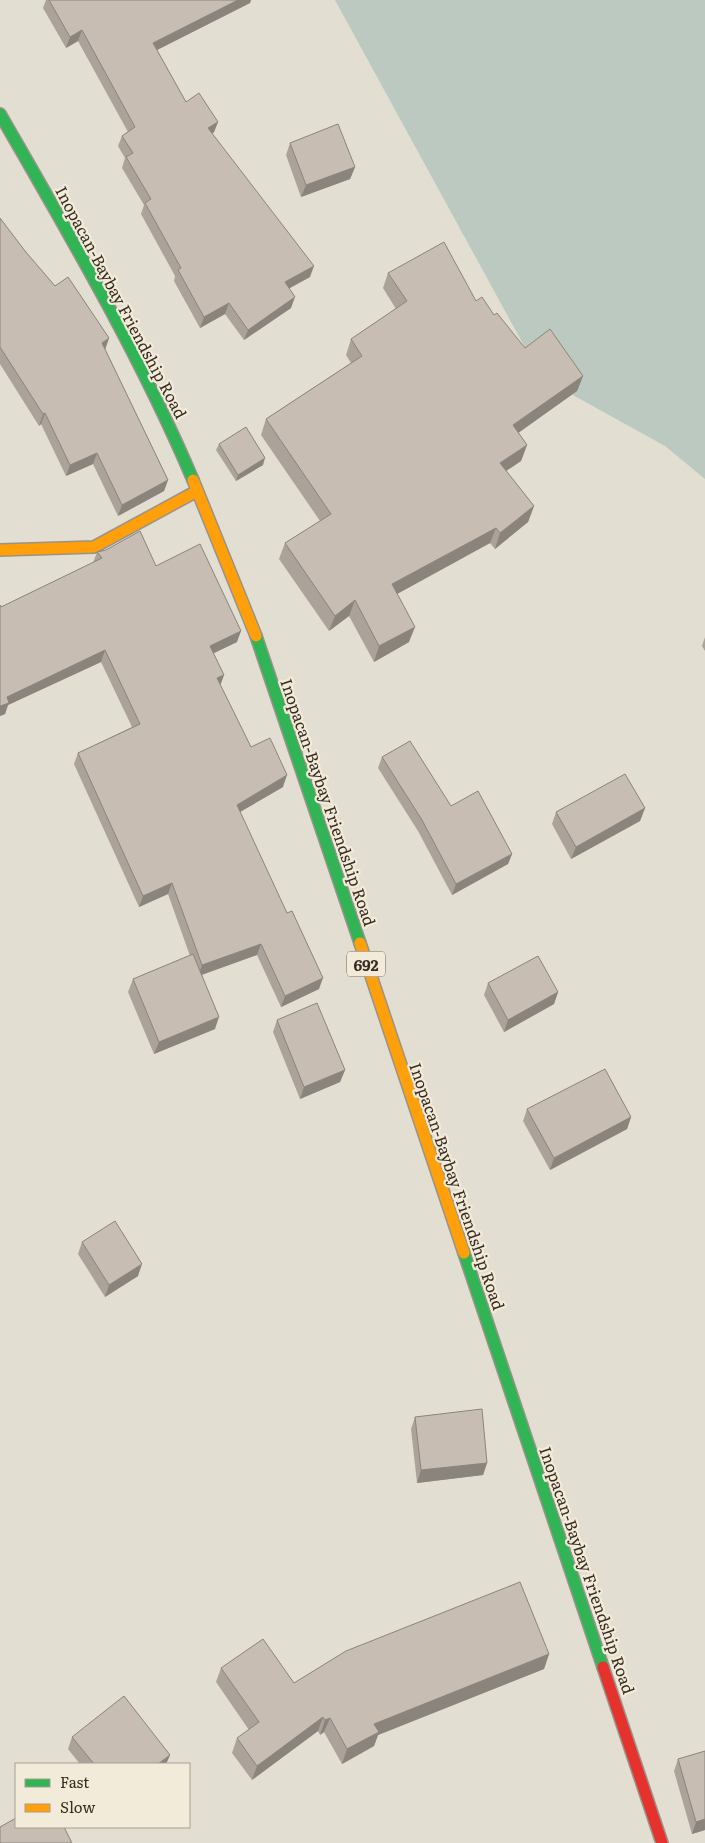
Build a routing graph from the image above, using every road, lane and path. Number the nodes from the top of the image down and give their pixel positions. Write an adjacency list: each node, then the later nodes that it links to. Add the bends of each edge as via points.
1 (0, 114): 2 (main road, Inopacan-Baybay Friendship Road / 692, via 98,285 167,419)
2 (197, 491): 3 (main road, via 94,547); 4 (main road, Inopacan-Baybay Friendship Road / 692, via 248,611)
3 (0, 550)
4 (662, 1843)

